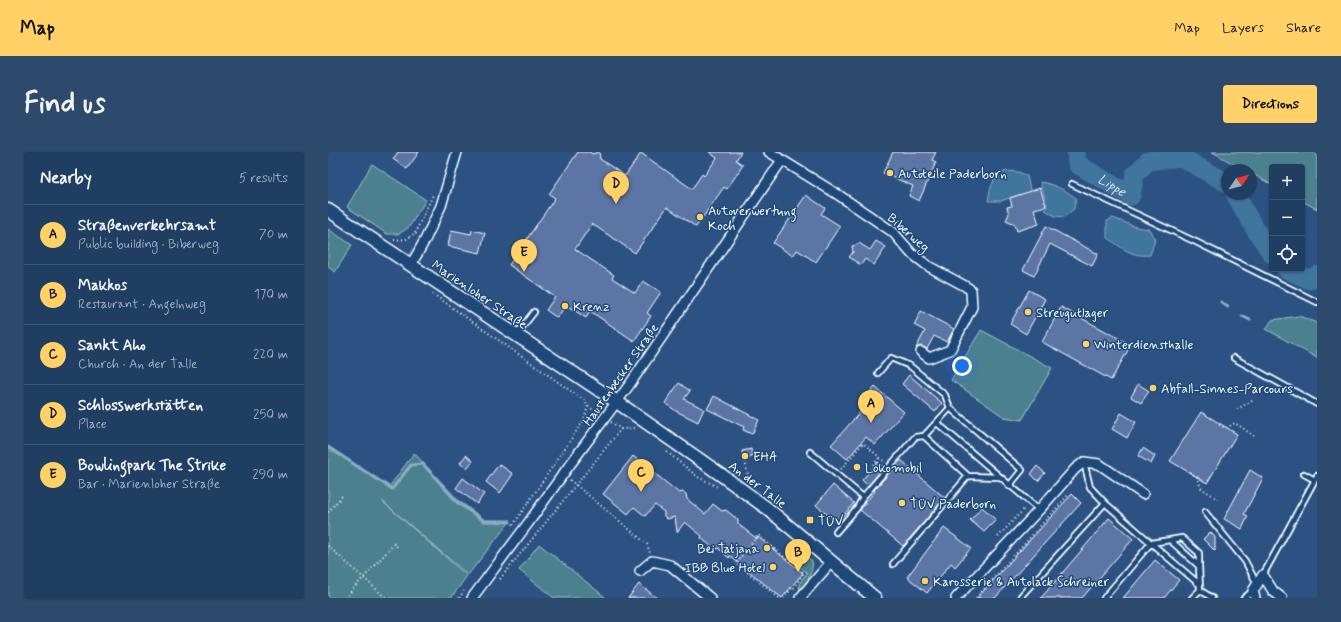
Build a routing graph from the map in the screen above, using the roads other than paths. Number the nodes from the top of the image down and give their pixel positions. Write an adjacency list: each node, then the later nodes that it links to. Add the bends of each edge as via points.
1 (457, 152): 6 (street, via 441,206)
2 (769, 152): 3 (street, Biberweg)
3 (782, 160): 10 (street, Biberweg, via 892,232 911,253 928,266 971,290 972,307 950,350 929,358); 13 (street, Haustenbecker Straße)
4 (1072, 184): 7 (lane)
5 (328, 210): 6 (street, Marienloher Straße)
6 (411, 265): 9 (street, Marienloher Straße)
7 (1317, 302)
8 (534, 312): 9 (lane)
9 (516, 335): 13 (street, Marienloher Straße)
10 (921, 352)
11 (1234, 358): 14 (lane)
12 (878, 373): 15 (lane, via 891,358 910,366 945,395)
13 (617, 402): 33 (street, An der Talle, via 768,509); 41 (street, Haustenbecker Straße)
14 (1317, 404)
15 (950, 408): 16 (lane); 24 (lane, via 1022,470)
16 (937, 423): 17 (lane); 22 (lane)
17 (924, 436): 21 (lane); 26 (lane, via 915,437)
18 (810, 452): 26 (lane)
19 (1084, 462): 25 (street, via 1099,464); 27 (lane, via 1090,487); 28 (street)
20 (1304, 474): 23 (lane)
21 (968, 476): 22 (lane); 34 (lane)
22 (999, 477): 24 (lane)
23 (1316, 478): 37 (lane)
24 (1009, 486): 28 (lane)
25 (1143, 494)
26 (863, 497): 30 (lane)
27 (1105, 503): 32 (lane); 46 (lane, via 1021,596)
28 (1039, 510): 45 (street)
29 (1206, 512): 40 (lane, via 1245,561)
30 (836, 532)
31 (1170, 540): 32 (lane); 35 (lane); 35 (lane, via 1182,538 1199,554)
32 (1151, 543): 38 (lane); 47 (lane)
33 (832, 561): 43 (street); 44 (street, An der Talle)
34 (893, 564)
35 (1199, 566): 38 (lane)
36 (640, 571): 42 (street, via 652,562 670,566)
37 (1263, 576): 40 (street); 51 (street)
38 (1199, 584): 39 (lane)
39 (1200, 590): 48 (lane); 49 (lane)
40 (1255, 591): 50 (lane)
41 (472, 598)
42 (710, 598)
43 (800, 598)
44 (875, 598)
45 (956, 598)
46 (1022, 598)
47 (1104, 598)
48 (1192, 598)
49 (1212, 598)
50 (1244, 598)
51 (1282, 598)

